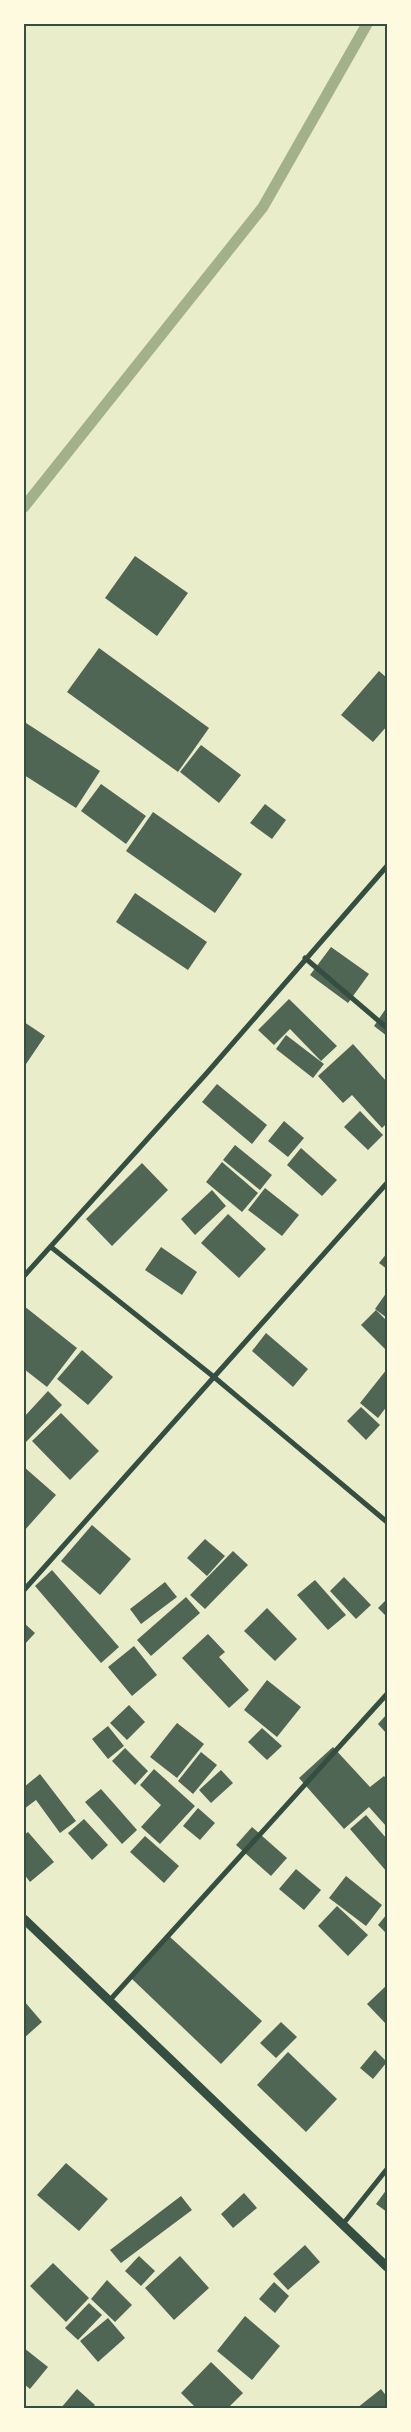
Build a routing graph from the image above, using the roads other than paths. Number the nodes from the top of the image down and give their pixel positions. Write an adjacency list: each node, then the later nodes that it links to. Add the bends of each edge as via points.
1 (387, 866): 2 (street)
2 (305, 958): 3 (street); 5 (street)
3 (387, 1028)
4 (387, 1183): 7 (street)
5 (51, 1247): 6 (street); 7 (street)
6 (24, 1276)
7 (214, 1377): 8 (street); 9 (street)
8 (387, 1522)
9 (24, 1590)
10 (387, 1694): 12 (street)
11 (24, 1919): 12 (street)
12 (110, 2000): 14 (street)
13 (387, 2169): 14 (street)
14 (343, 2224): 15 (street)
15 (387, 2267)

